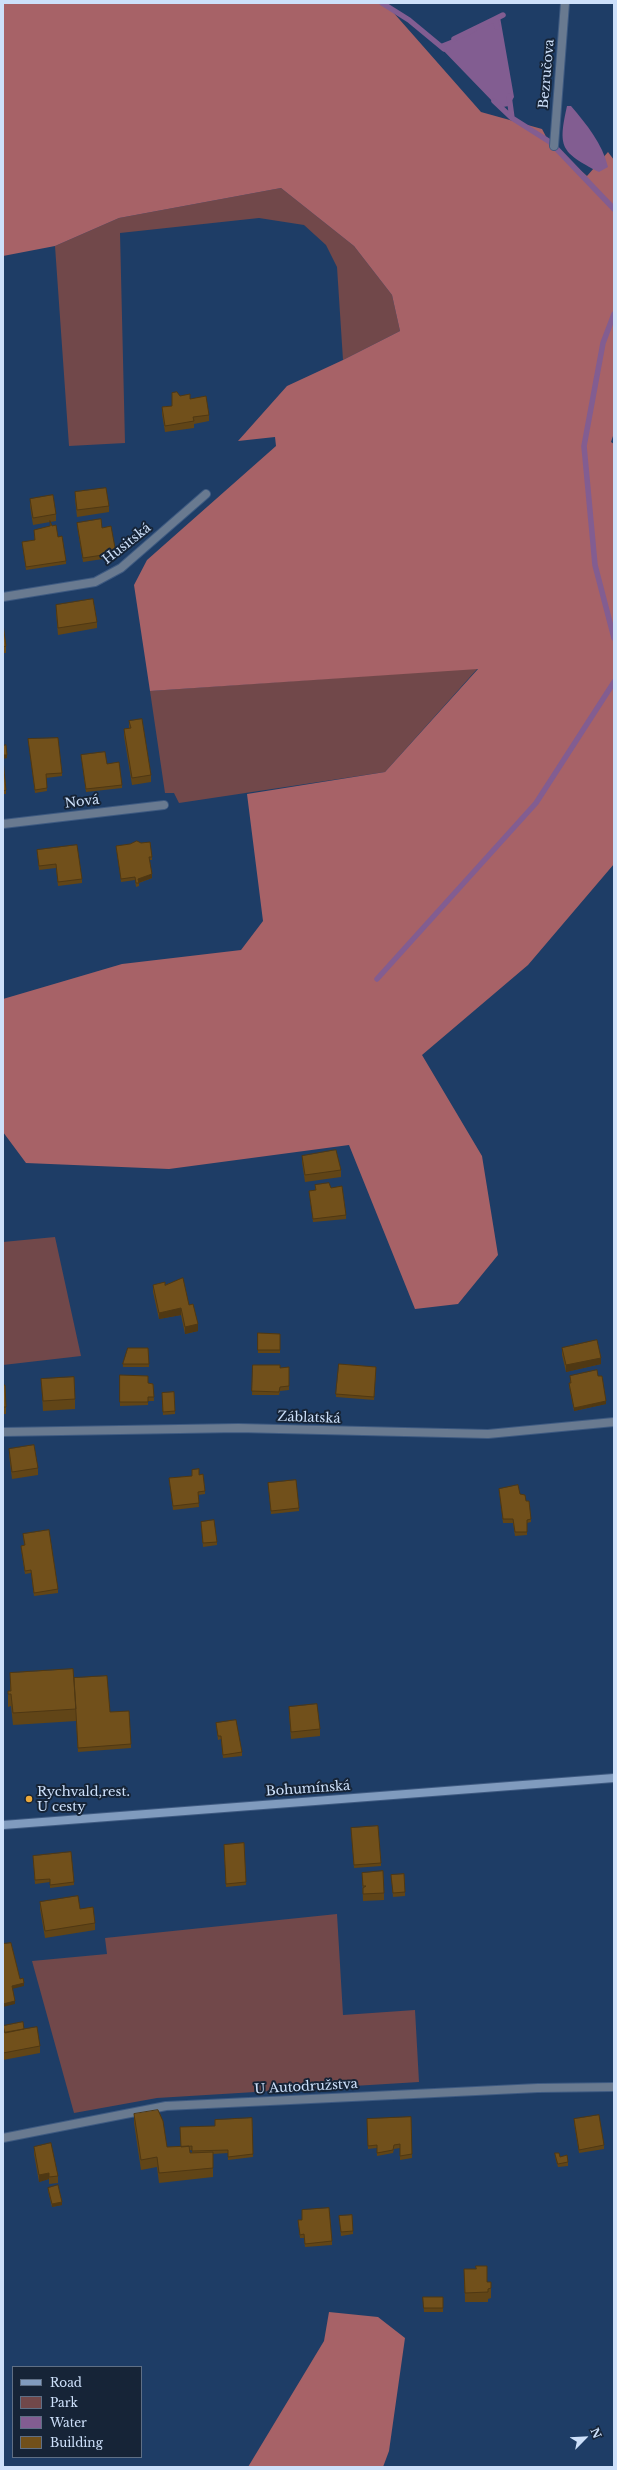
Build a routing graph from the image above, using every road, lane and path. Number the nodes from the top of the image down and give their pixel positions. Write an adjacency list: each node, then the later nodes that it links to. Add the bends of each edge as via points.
1 (565, 3): 2 (street, Bezručova)
2 (554, 146)
3 (206, 494): 4 (street, Husitská, via 121,568 95,582)
4 (3, 597)
5 (164, 805): 6 (street, Nová)
6 (3, 824)
7 (614, 1422): 8 (street, Záblatská, via 488,1434 238,1428)
8 (3, 1432)
9 (614, 1778): 10 (main road, Bohumínská)
10 (3, 1825)
11 (614, 2087): 12 (street, U Autodružstva, via 538,2088 166,2106)
12 (3, 2138)

